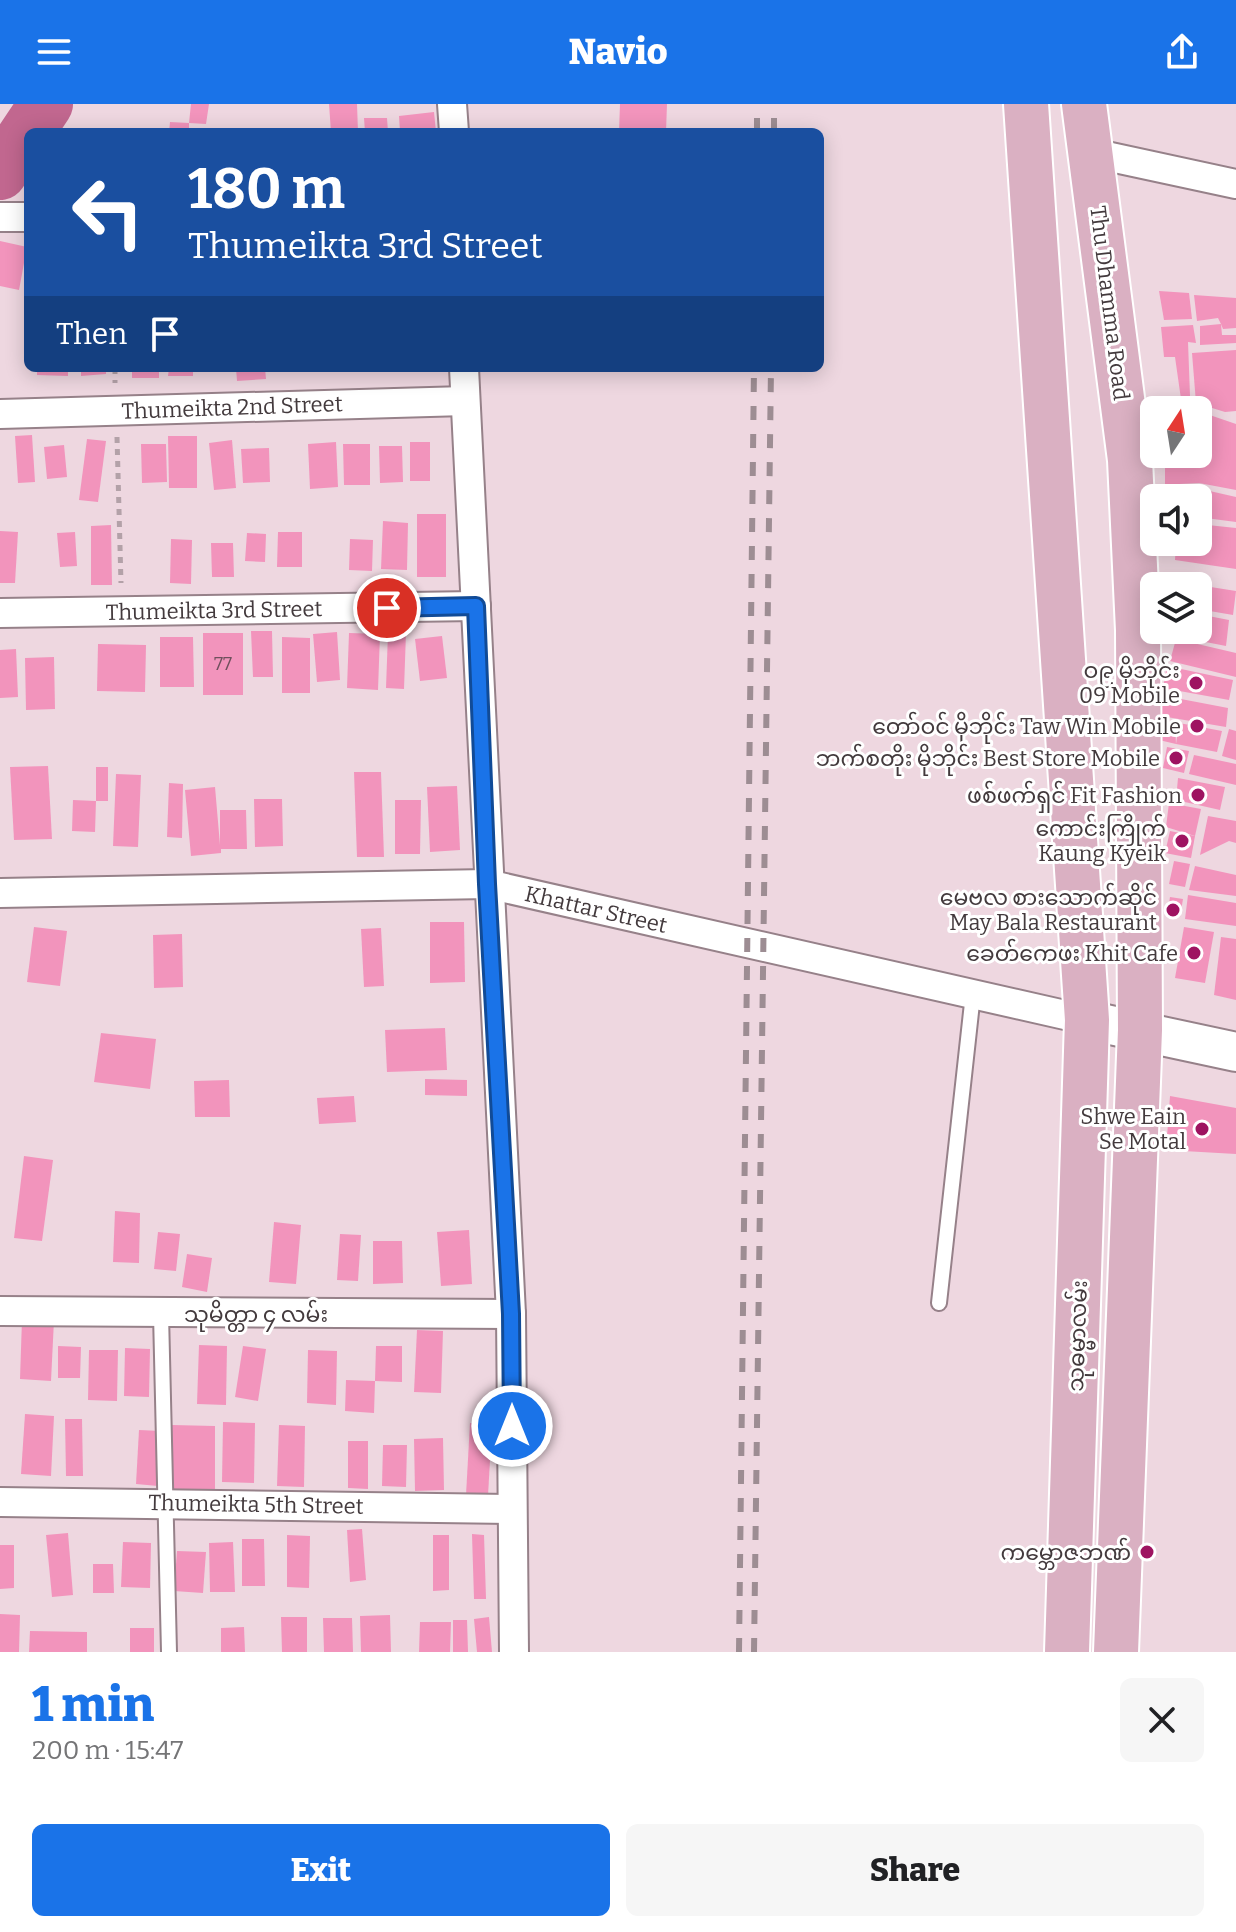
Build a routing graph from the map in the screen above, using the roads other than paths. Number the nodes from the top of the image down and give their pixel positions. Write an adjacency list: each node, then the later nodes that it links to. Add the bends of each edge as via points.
1 (452, 104): 4 (street)
2 (1026, 104): 17 (main road)
3 (1084, 104): 5 (main road, Thu Dhamma Road)
4 (454, 128)
5 (1092, 153): 6 (street); 18 (main road, Thu Dhamma Road, via 1130,460 1138,630)
6 (1236, 184)
7 (0, 217): 8 (street)
8 (24, 217)
9 (464, 372): 10 (street)
10 (465, 401): 11 (street, Thumeikta 2nd Street); 12 (street)
11 (0, 414)
12 (476, 606): 13 (street, Thumeikta 3rd Street); 14 (street)
13 (0, 613)
14 (487, 884): 15 (street, Khattar Street); 16 (street, Khattar Street); 23 (street)
15 (0, 893)
16 (973, 994): 17 (street, Khattar Street); 20 (lane)
17 (1087, 1020): 18 (main road); 29 (main road, သုဓမ္မာလမ်း)
18 (1140, 1030): 19 (main road); 30 (main road)
19 (1236, 1052)
20 (939, 1303)
21 (0, 1311): 22 (street, သုမိတ္တာ ၄ လမ်း)
22 (161, 1314): 23 (street, သုမိတ္တာ ၄ လမ်း); 25 (lane)
23 (511, 1314): 26 (street)
24 (0, 1502): 25 (street, Thumeikta 5th Street)
25 (166, 1502): 26 (street, Thumeikta 5th Street); 27 (lane)
26 (512, 1509): 28 (street)
27 (169, 1652)
28 (514, 1652)
29 (1067, 1652)
30 (1116, 1652)

